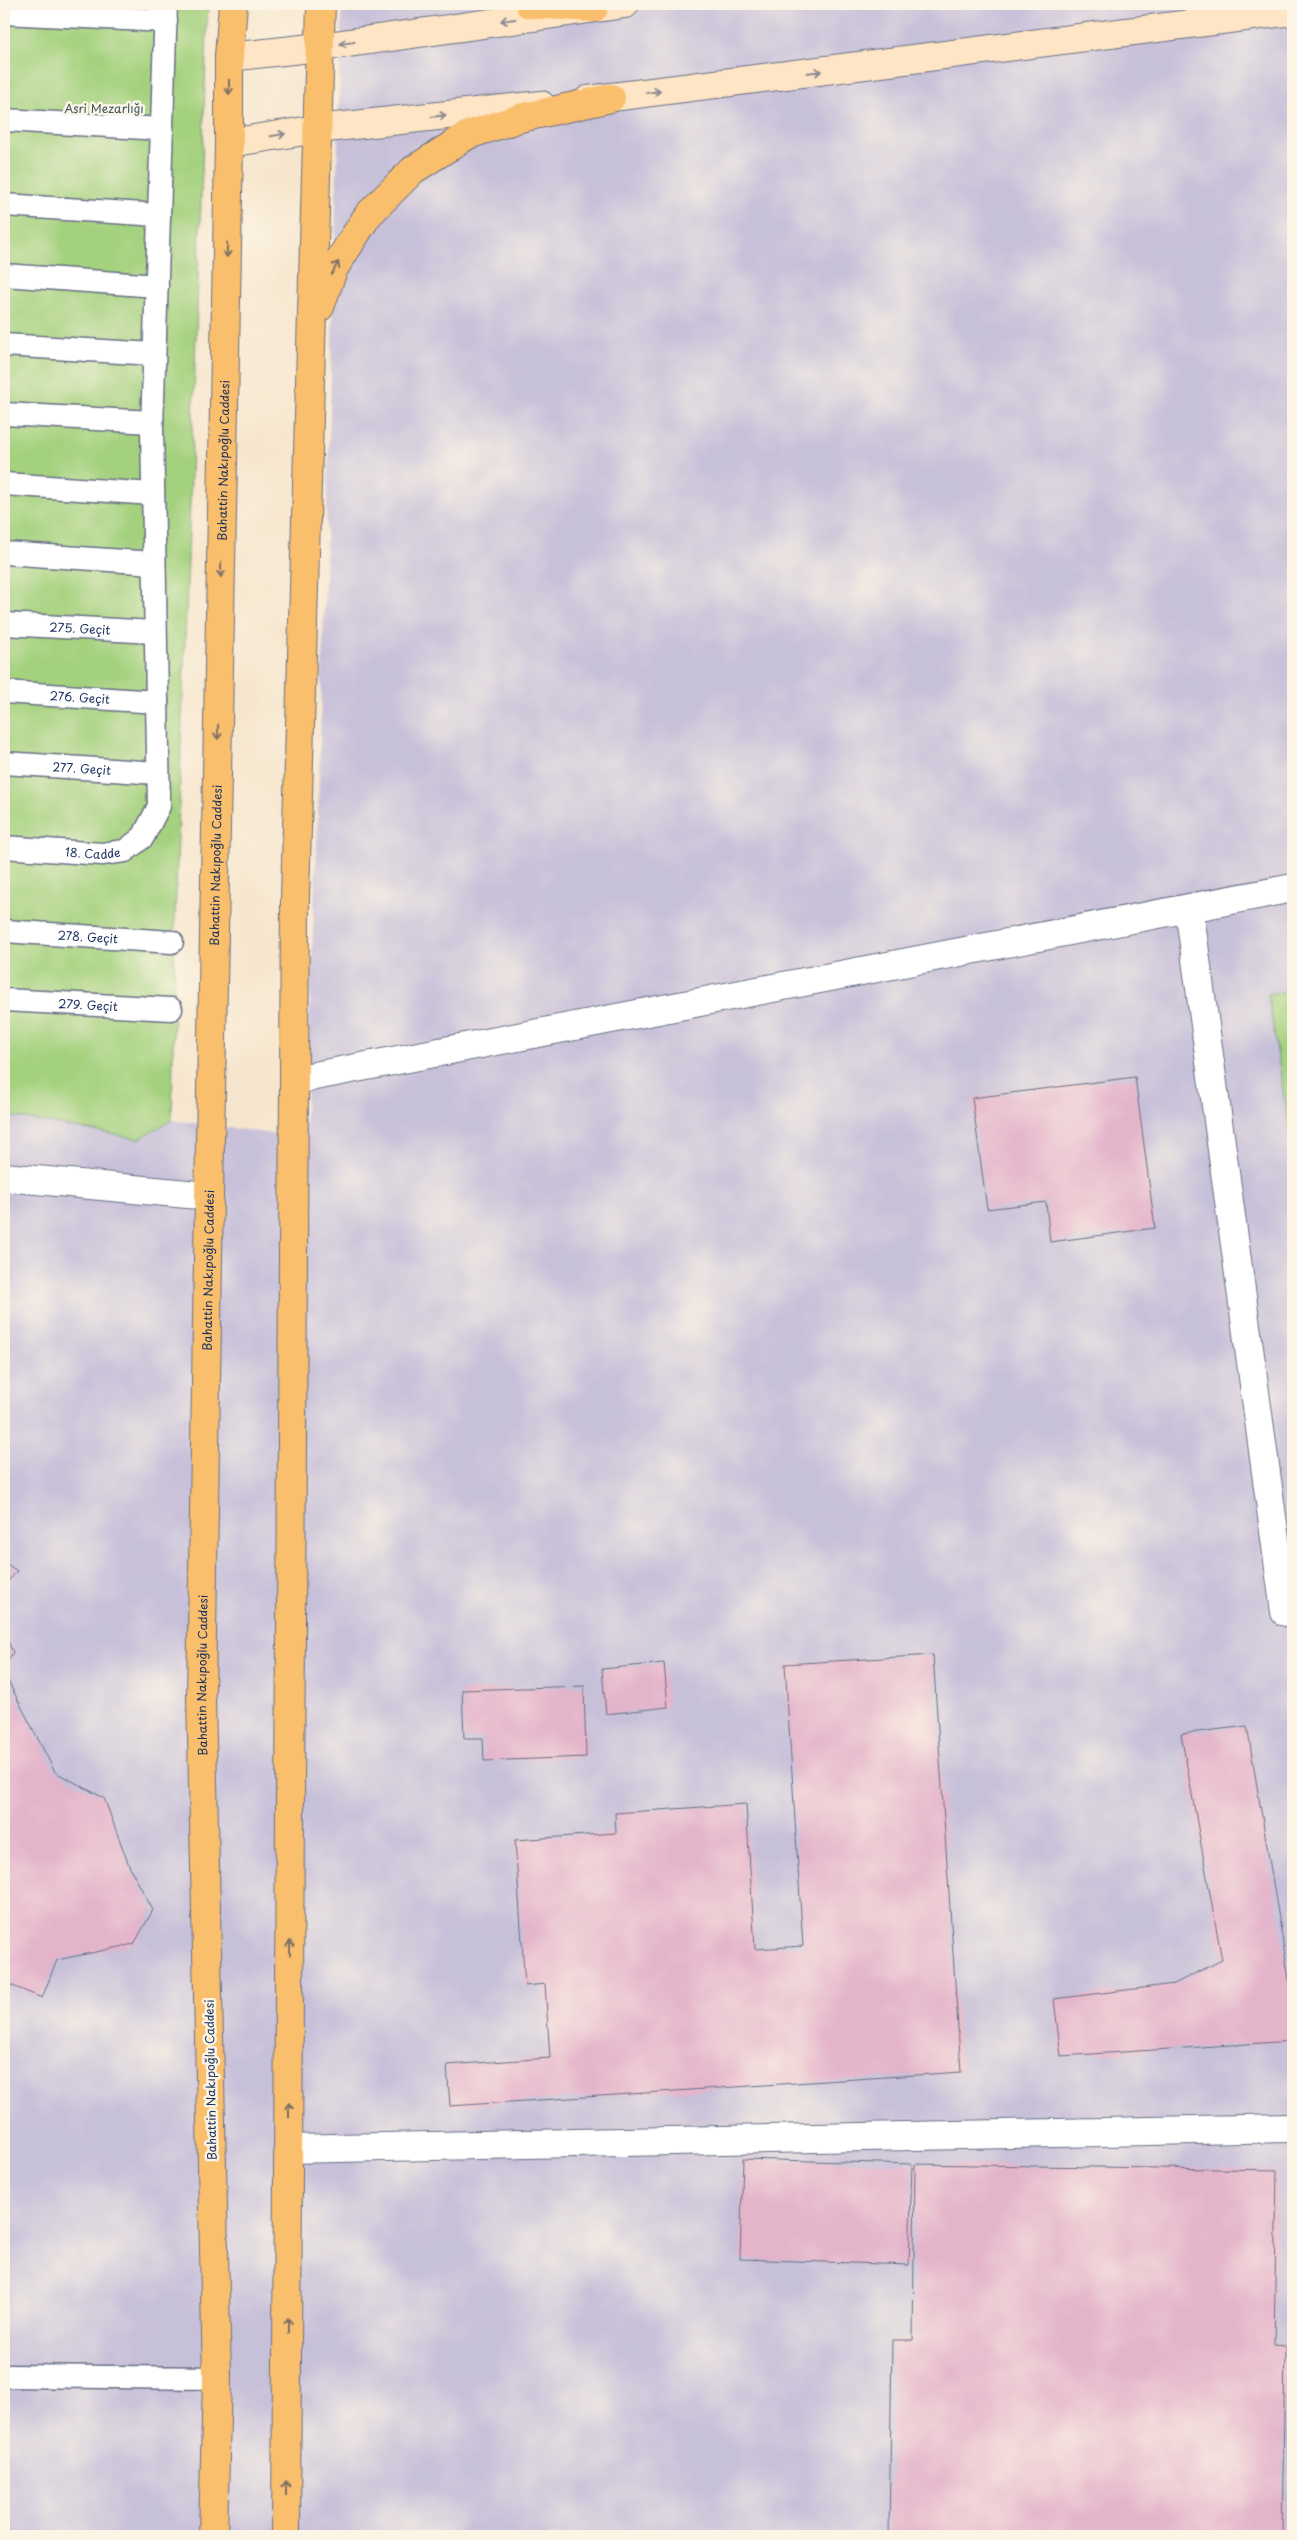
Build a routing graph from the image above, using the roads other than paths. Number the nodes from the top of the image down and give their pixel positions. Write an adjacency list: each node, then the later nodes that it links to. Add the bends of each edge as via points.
1 (233, 4): 10 (main road, Bahattin Nakıpoğlu Caddesi)
2 (321, 4): 9 (main road)
3 (529, 4): 5 (main road)
4 (625, 4): 5 (main road)
5 (594, 8): 9 (main road, one-way to 9)
6 (1293, 11): 11 (main road, one-way to 6)
7 (4, 13): 8 (lane)
8 (166, 13): 13 (lane)
9 (320, 47): 10 (main road); 14 (main road)
10 (229, 57): 15 (main road, Bahattin Nakıpoğlu Caddesi, one-way to 15)
11 (611, 98): 14 (main road, one-way to 11); 20 (main road, one-way to 11, via 333,270 363,223 414,170 468,135 520,118)
12 (4, 120): 13 (lane)
13 (162, 129): 17 (lane)
14 (317, 129): 15 (main road, one-way to 14); 20 (main road)
15 (229, 143): 44 (main road, Bahattin Nakıpoğlu Caddesi, one-way to 44)
16 (4, 205): 17 (lane)
17 (159, 215): 19 (lane)
18 (4, 275): 19 (lane)
19 (157, 286): 22 (lane)
20 (312, 330): 42 (main road, via 295,897)
21 (4, 345): 22 (lane)
22 (154, 354): 24 (lane)
23 (4, 414): 24 (lane)
24 (152, 422): 26 (lane)
25 (4, 484): 26 (lane)
26 (153, 494): 28 (lane)
27 (4, 553): 28 (lane)
28 (154, 563): 30 (lane)
29 (4, 624): 30 (lane, 275. Geçit)
30 (155, 632): 32 (lane)
31 (4, 692): 32 (lane, 276. Geçit)
32 (156, 702): 34 (lane)
33 (4, 763): 34 (lane, 277. Geçit)
34 (158, 773): 35 (lane, 18. Cadde, via 159,806 143,837 124,851 102,854)
35 (4, 847)
36 (1293, 888): 37 (street)
37 (1189, 908): 42 (street); 45 (street)
38 (4, 931): 39 (lane, 278. Geçit)
39 (172, 942)
40 (4, 1000): 41 (lane, 279. Geçit)
41 (171, 1009)
42 (294, 1080): 47 (main road, one-way to 42)
43 (4, 1177): 44 (street)
44 (209, 1196): 49 (main road, Bahattin Nakıpoğlu Caddesi, via 201,1697)
45 (1285, 1612)
46 (1293, 2128): 47 (street)
47 (289, 2149): 51 (main road, one-way to 47)
48 (4, 2376): 49 (lane)
49 (217, 2378): 50 (main road, Bahattin Nakıpoğlu Caddesi)
50 (213, 2536)
51 (286, 2536)

